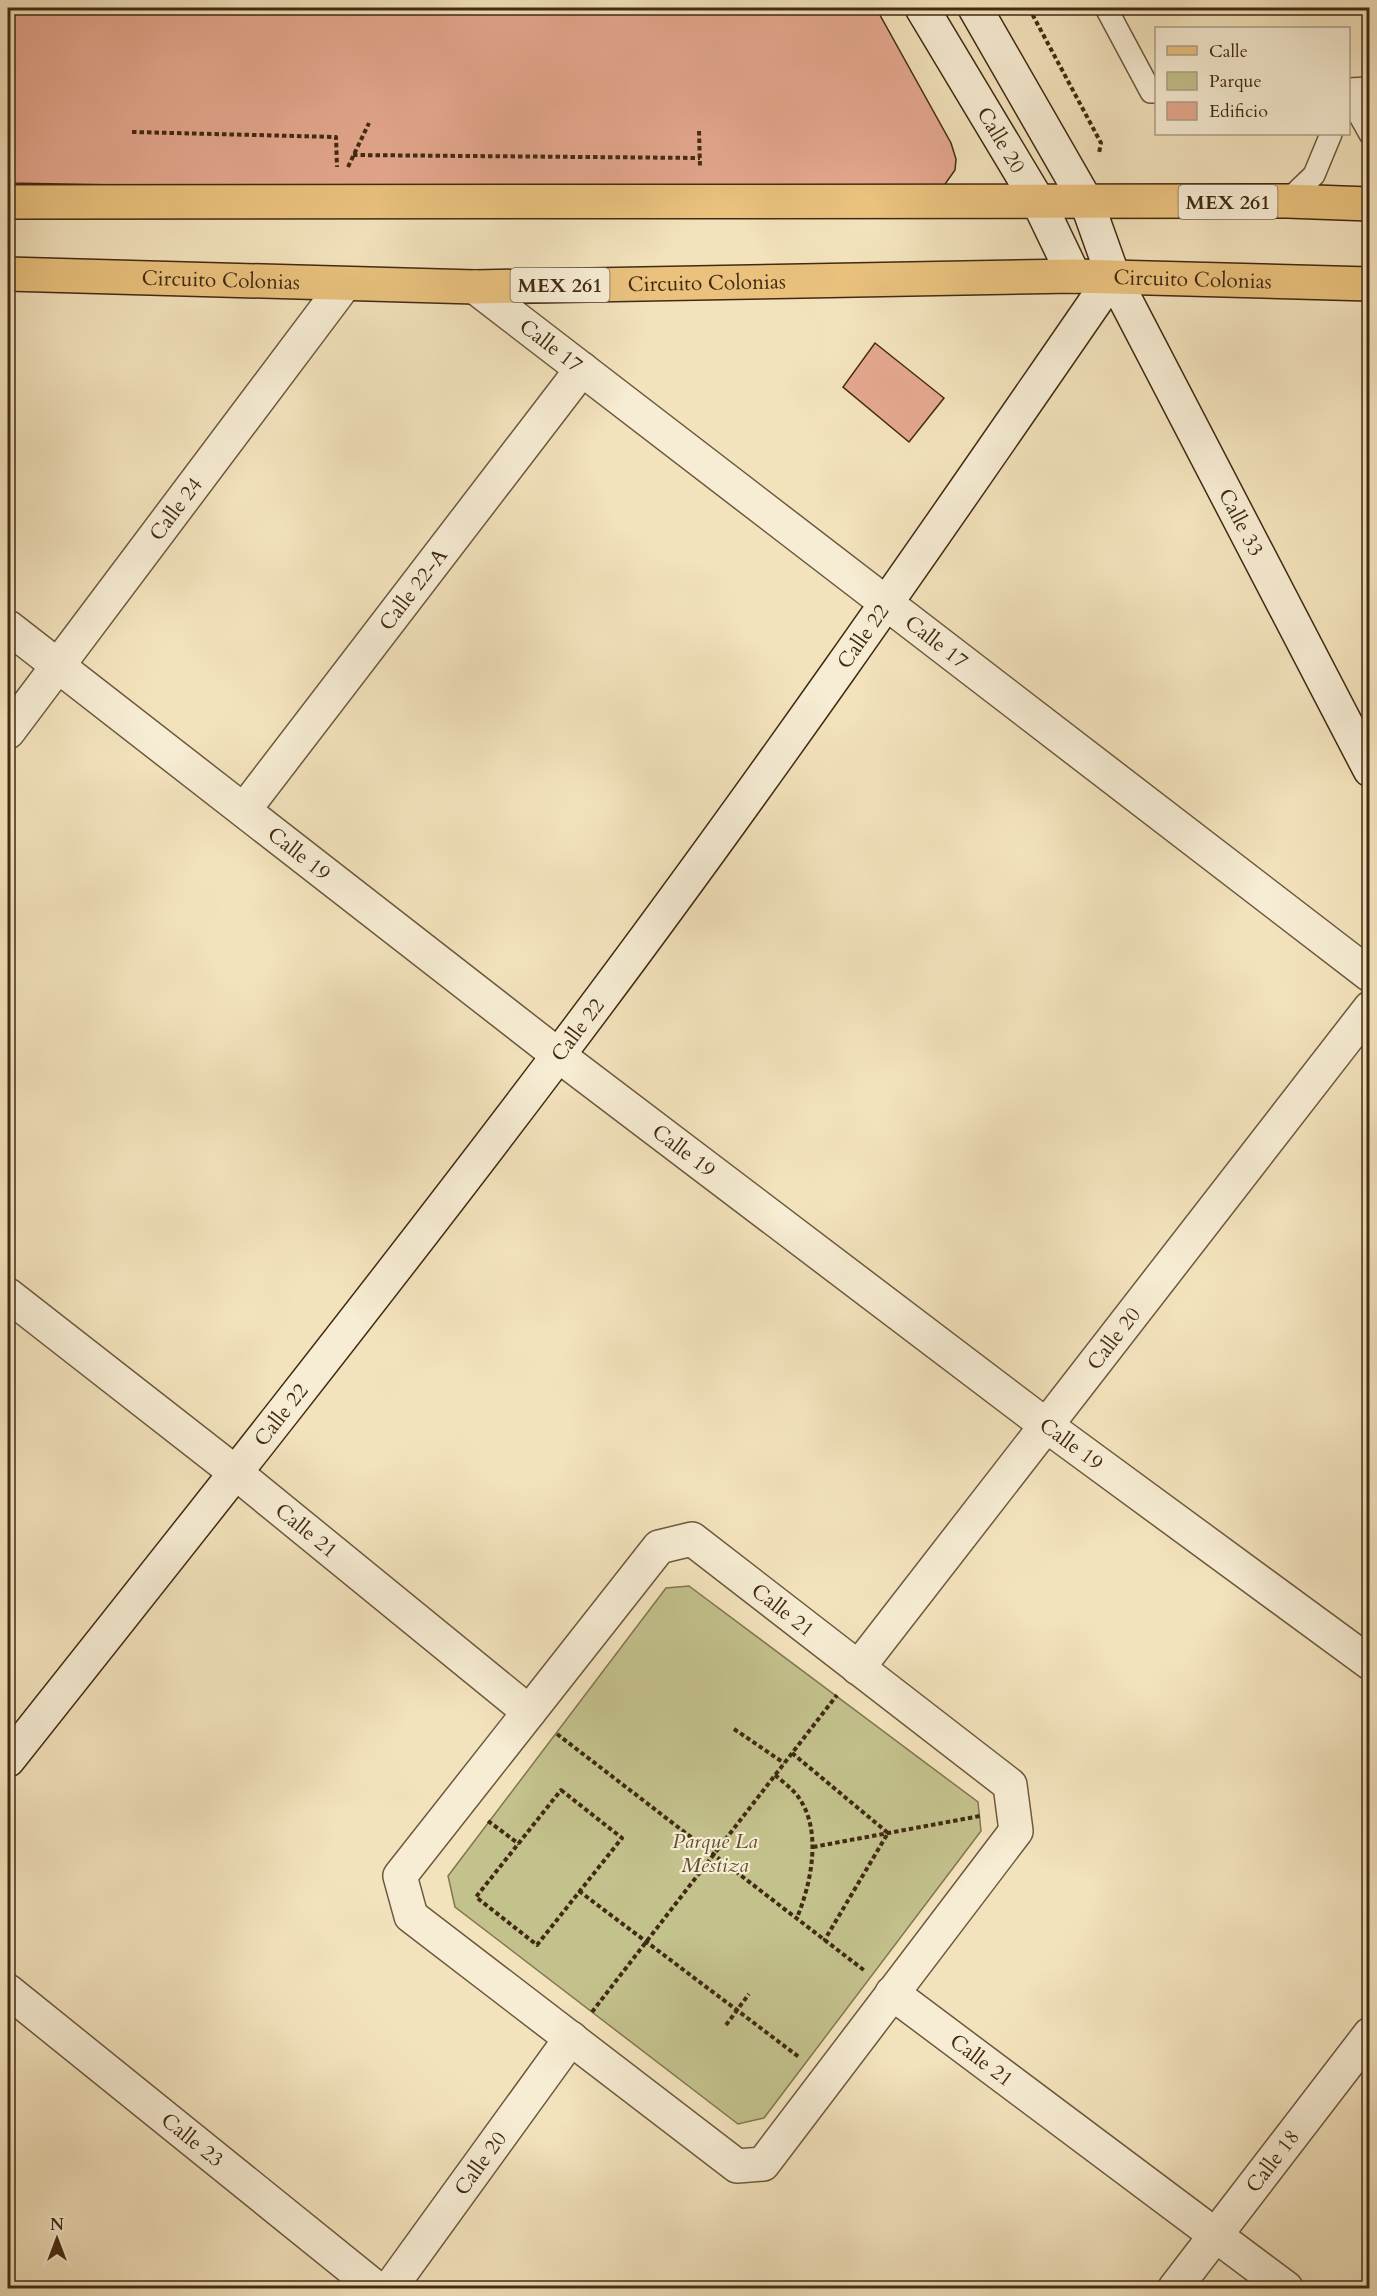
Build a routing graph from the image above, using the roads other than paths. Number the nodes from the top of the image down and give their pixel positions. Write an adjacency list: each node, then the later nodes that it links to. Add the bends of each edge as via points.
1 (922, 8): 12 (street, Calle 20)
2 (975, 8): 13 (street, Calle 20)
3 (1106, 8): 6 (lane, via 1151,92)
4 (1370, 88): 5 (lane)
5 (1350, 89)
6 (1155, 92)
7 (1350, 99): 8 (lane)
8 (1370, 134)
9 (1331, 135): 10 (lane, via 1314,175)
10 (1287, 201): 13 (main road, MEX 261); 14 (main road, MEX 261)
11 (8, 202): 12 (main road, MEX 261)
12 (1040, 203): 13 (main road, MEX 261); 16 (street, Calle 20)
13 (1087, 203): 17 (street, Calle 20)
14 (1370, 204)
15 (8, 274): 19 (main road, Circuito Colonias / MEX 261)
16 (1074, 276): 17 (main road, Circuito Colonias / MEX 261); 20 (main road, Circuito Colonias / MEX 261)
17 (1113, 276): 18 (main road, Circuito Colonias / MEX 261); 22 (street, Calle 22); 26 (street, Calle 33)
18 (1370, 284)
19 (344, 285): 20 (main road, Circuito Colonias / MEX 261); 24 (street, Calle 24)
20 (475, 286): 21 (street, Calle 17)
21 (582, 369): 22 (street, Calle 17); 27 (street, Calle 22-A)
22 (887, 604): 28 (street, Calle 17); 30 (street, Calle 22)
23 (8, 627): 24 (street, Calle 19)
24 (58, 666): 25 (street, Calle 24); 27 (street, Calle 19)
25 (8, 732)
26 (1370, 770)
27 (244, 810): 30 (street, Calle 19)
28 (1370, 975)
29 (1370, 1008): 32 (street, Calle 20)
30 (558, 1055): 32 (street, Calle 19); 33 (street, Calle 22)
31 (8, 1295): 33 (street, Calle 21)
32 (1047, 1426): 34 (street, Calle 19); 35 (street, Calle 20)
33 (236, 1473): 36 (street, Calle 21); 37 (street, Calle 22)
34 (1370, 1663)
35 (858, 1668): 36 (street, Calle 21, via 692,1539 659,1547); 39 (street, Calle 21, via 1010,1785 1016,1831)
36 (540, 1721): 41 (street, via 400,1876 411,1916)
37 (8, 1760)
38 (8, 1991): 43 (street, Calle 23)
39 (892, 1993): 41 (street, via 763,2164 737,2166); 42 (street, Calle 21)
40 (1370, 2034): 42 (street, Calle 18)
41 (571, 2038): 44 (street, Calle 20)
42 (1216, 2234): 45 (street, Calle 18); 46 (street, Calle 21)
43 (376, 2289)
44 (390, 2289)
45 (1175, 2289)
46 (1286, 2289)

